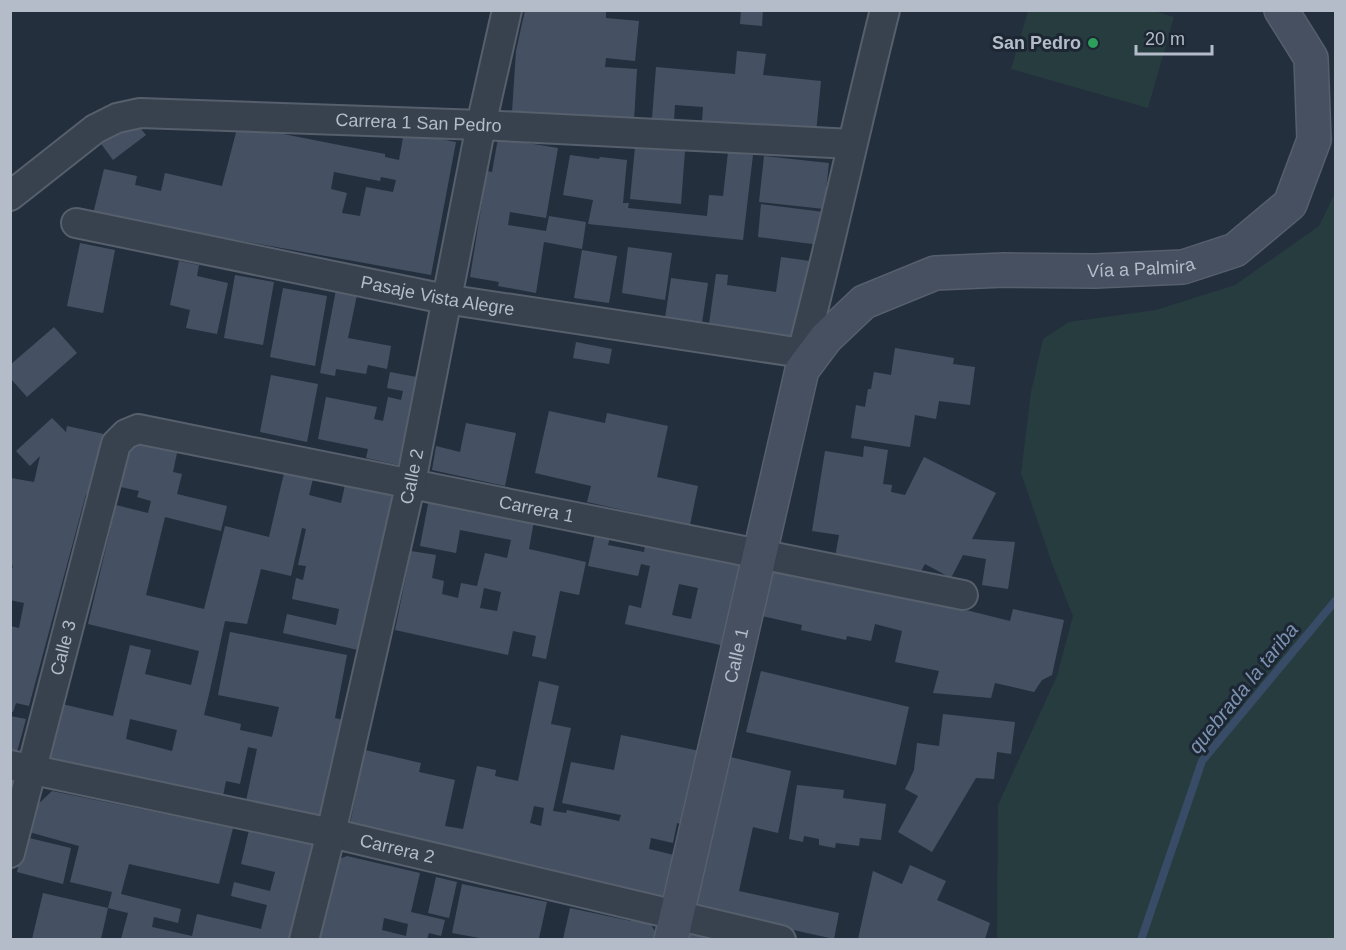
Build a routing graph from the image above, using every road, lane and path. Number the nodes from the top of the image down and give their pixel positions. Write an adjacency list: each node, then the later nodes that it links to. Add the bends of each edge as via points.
1 (507, 10): 4 (street, Calle 2)
2 (885, 10): 5 (street)
3 (1281, 10): 9 (street, Vía a Palmira, via 1311,58 1314,140 1290,204 1235,250 1183,267 934,273 864,302)
4 (481, 124): 5 (street, Carrera 1 San Pedro); 6 (street, Carrera 1 San Pedro, via 140,113 95,129); 8 (street, Calle 2)
5 (852, 144): 9 (street)
6 (10, 195)
7 (76, 223): 8 (street, Pasaje Vista Alegre)
8 (446, 299): 9 (street, Pasaje Vista Alegre); 11 (street, Calle 2)
9 (802, 362): 12 (street, Calle 1)
10 (116, 444): 11 (street, Carrera 1, via 138,429); 14 (street, Calle 3)
11 (411, 482): 12 (street, Carrera 1); 15 (street, Calle 2)
12 (759, 552): 13 (street, Carrera 1); 17 (street, Calle 1)
13 (963, 595)
14 (21, 767): 15 (street, Carrera 2); 16 (street, Calle 3)
15 (331, 833): 17 (street, Carrera 2); 18 (street, Calle 2)
16 (10, 853)
17 (674, 927): 19 (street, Carrera 2)
18 (304, 939)
19 (781, 939)

